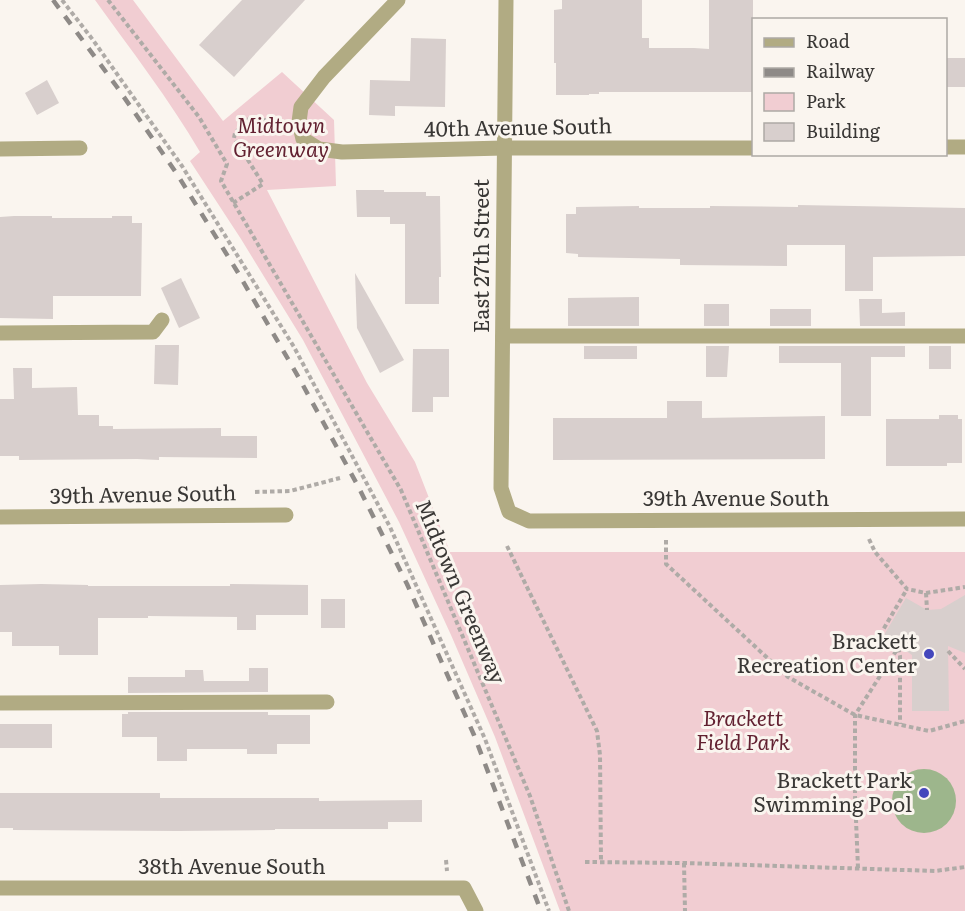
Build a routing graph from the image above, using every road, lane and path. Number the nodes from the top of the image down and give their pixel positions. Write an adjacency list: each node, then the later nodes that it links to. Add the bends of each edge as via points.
1 (62, 0): 45 (path, via 182,166 294,347 390,527 485,740)
2 (108, 0): 12 (path, Midtown Greenway, via 199,117 227,164 221,181)
3 (398, 0): 9 (street, 40th Avenue South, via 324,77 301,107 303,139 319,150 342,152)
4 (506, 0): 9 (street, East 27th Street)
5 (277, 122): 12 (path, via 250,118 235,133 234,138 263,184)
6 (947, 147): 7 (street)
7 (965, 147)
8 (80, 148): 11 (street)
9 (504, 148): 10 (street, 40th Avenue South); 15 (street, East 27th Street)
10 (752, 148)
11 (0, 149)
12 (233, 202): 46 (path, Midtown Greenway, via 401,490 530,796)
13 (162, 320): 14 (street, via 153,332)
14 (0, 333)
15 (503, 336): 16 (street); 19 (street, East 27th Street, via 501,488)
16 (965, 336)
17 (340, 478): 18 (path, via 290,491)
18 (255, 492)
19 (508, 512): 24 (street, 39th Avenue South, via 528,521)
20 (286, 515): 21 (street, 39th Avenue South)
21 (0, 517)
22 (861, 519): 23 (street, 39th Avenue South); 24 (street, 39th Avenue South); 27 (path, via 875,552)
23 (965, 519)
24 (666, 520): 35 (path, via 666,564 788,677)
25 (507, 546): 39 (path, via 597,731)
26 (965, 587): 28 (path)
27 (908, 589): 28 (path); 30 (path, via 880,635)
28 (926, 593): 29 (path)
29 (927, 610)
30 (898, 648): 35 (path); 37 (path)
31 (948, 651): 32 (path)
32 (965, 669)
33 (327, 702): 34 (street)
34 (0, 703)
35 (855, 715): 37 (path); 42 (path)
36 (965, 722): 37 (path, via 929,730)
37 (900, 724)
38 (585, 862): 39 (path)
39 (601, 862): 40 (path)
40 (684, 863): 42 (path); 47 (path)
41 (965, 867): 42 (path, via 935,871)
42 (858, 868)
43 (0, 888): 44 (street, 38th Avenue South, via 464,888)
44 (476, 911)
45 (549, 911)
46 (569, 911)
47 (685, 911)

